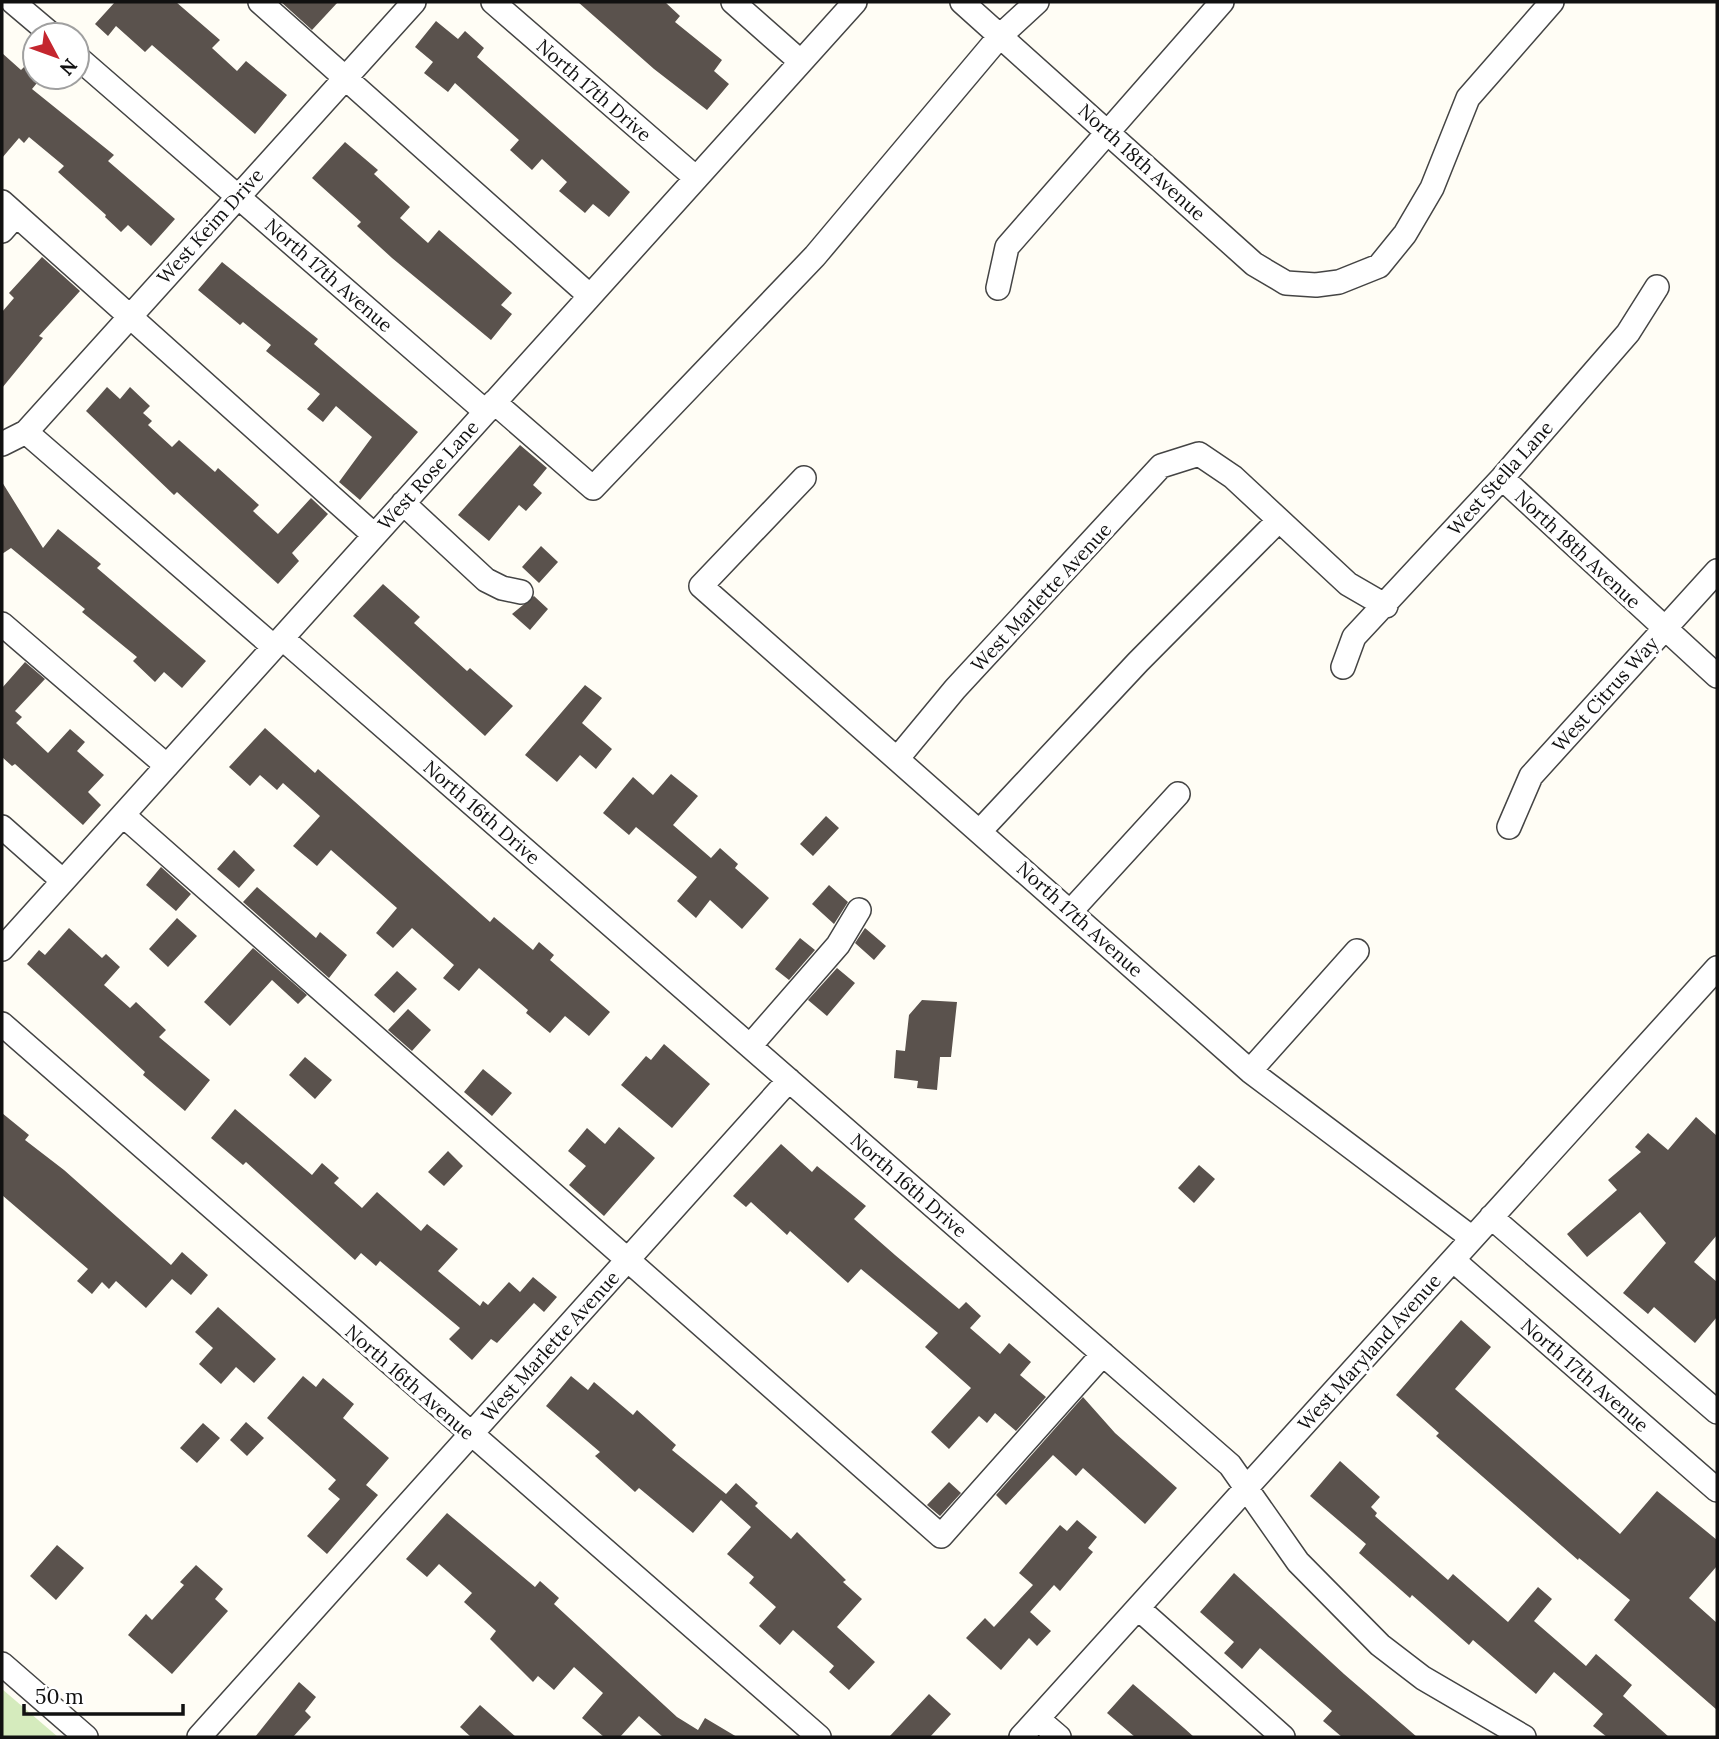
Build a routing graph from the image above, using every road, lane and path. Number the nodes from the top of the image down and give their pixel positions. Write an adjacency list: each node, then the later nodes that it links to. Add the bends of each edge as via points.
1 (13, 2): 11 (street)
2 (260, 2): 15 (street)
3 (414, 2): 15 (street, West Keim Drive)
4 (493, 2): 17 (street, North 17th Drive)
5 (733, 2): 13 (street)
6 (855, 2): 13 (street, West Rose Lane)
7 (962, 2): 12 (street, North 18th Avenue)
8 (1037, 2): 12 (street)
9 (1222, 2): 16 (street)
10 (1552, 2): 16 (street, North 18th Avenue, via 1468,98 1432,188 1405,234 1379,266 1339,282 1286,283 1254,264)
11 (35, 21)
12 (1000, 36): 16 (street, North 18th Avenue); 24 (street, North 17th Avenue, via 815,256 593,488)
13 (800, 62): 17 (street, West Rose Lane)
14 (91, 69): 18 (street, North 17th Avenue)
15 (345, 78): 18 (street, West Keim Drive); 22 (street)
16 (1108, 130): 21 (street, via 1007,247)
17 (696, 178): 22 (street, West Rose Lane)
18 (237, 195): 23 (street, West Keim Drive); 24 (street, North 17th Avenue)
19 (7, 216): 23 (street)
20 (1657, 287): 28 (street, West Stella Lane, via 1628,333)
21 (998, 288)
22 (590, 296): 24 (street, West Rose Lane)
23 (128, 317): 25 (street, West Keim Drive); 31 (street)
24 (490, 407): 29 (street, West Rose Lane)
25 (26, 432): 26 (street, West Keim Drive); 37 (street, North 16th Drive)
26 (2, 444)
27 (804, 478): 40 (street, North 17th Avenue, via 701,586)
28 (1502, 478): 34 (street, West Stella Lane); 36 (street, North 18th Avenue)
29 (403, 503): 31 (street, West Rose Lane); 33 (street, via 486,580)
30 (1279, 520): 34 (street, via 1348,584); 40 (street, West Marlette Avenue, via 1233,477 1199,454 1161,466 955,689); 46 (street)
31 (374, 535): 37 (street, West Rose Lane)
32 (1717, 571): 36 (street, West Citrus Way)
33 (521, 592)
34 (1386, 606): 38 (street, West Stella Lane, via 1354,637)
35 (2, 624): 41 (street)
36 (1665, 629): 39 (street, North 18th Avenue); 45 (street, West Citrus Way, via 1531,776)
37 (278, 642): 41 (street, West Rose Lane); 54 (street, North 16th Drive)
38 (1343, 667)
39 (1717, 676)
40 (897, 760): 46 (street, North 17th Avenue)
41 (167, 766): 43 (street, West Rose Lane)
42 (1178, 794): 49 (street)
43 (122, 815): 47 (street, West Rose Lane); 59 (street)
44 (2, 827): 47 (street)
45 (1509, 827)
46 (980, 831): 49 (street, North 17th Avenue)
47 (63, 881): 50 (street, West Rose Lane)
48 (859, 911): 54 (street, via 838,945)
49 (1071, 911): 55 (street, North 17th Avenue)
50 (2, 949)
51 (1357, 951): 55 (street)
52 (1717, 968): 57 (street, West Maryland Avenue)
53 (2, 1024): 63 (street, North 16th Avenue)
54 (750, 1046): 56 (street, North 16th Drive)
55 (1250, 1071): 58 (street, North 17th Avenue)
56 (789, 1080): 59 (street, West Marlette Avenue); 61 (street, North 16th Drive)
57 (1491, 1217): 58 (street, West Maryland Avenue); 62 (street)
58 (1472, 1238): 60 (street, West Maryland Avenue)
59 (627, 1260): 61 (street, via 942,1535); 63 (street, West Marlette Avenue)
60 (1453, 1260): 64 (street, West Maryland Avenue); 65 (street, North 17th Avenue)
61 (1103, 1354): 64 (street, North 16th Drive, via 1230,1465)
62 (1717, 1412)
63 (471, 1435): 70 (street, West Marlette Avenue); 71 (street, North 16th Avenue)
64 (1247, 1489): 66 (street, West Maryland Avenue); 75 (street, North 16th Drive, via 1298,1562 1380,1645 1423,1678)
65 (1717, 1490)
66 (1139, 1609): 68 (street, West Maryland Avenue); 74 (street)
67 (2, 1664): 69 (street)
68 (1038, 1719): 72 (street, West Maryland Avenue); 73 (street)
69 (86, 1737)
70 (199, 1737)
71 (819, 1737)
72 (1021, 1737)
73 (1059, 1737)
74 (1283, 1737)
75 (1524, 1737)

